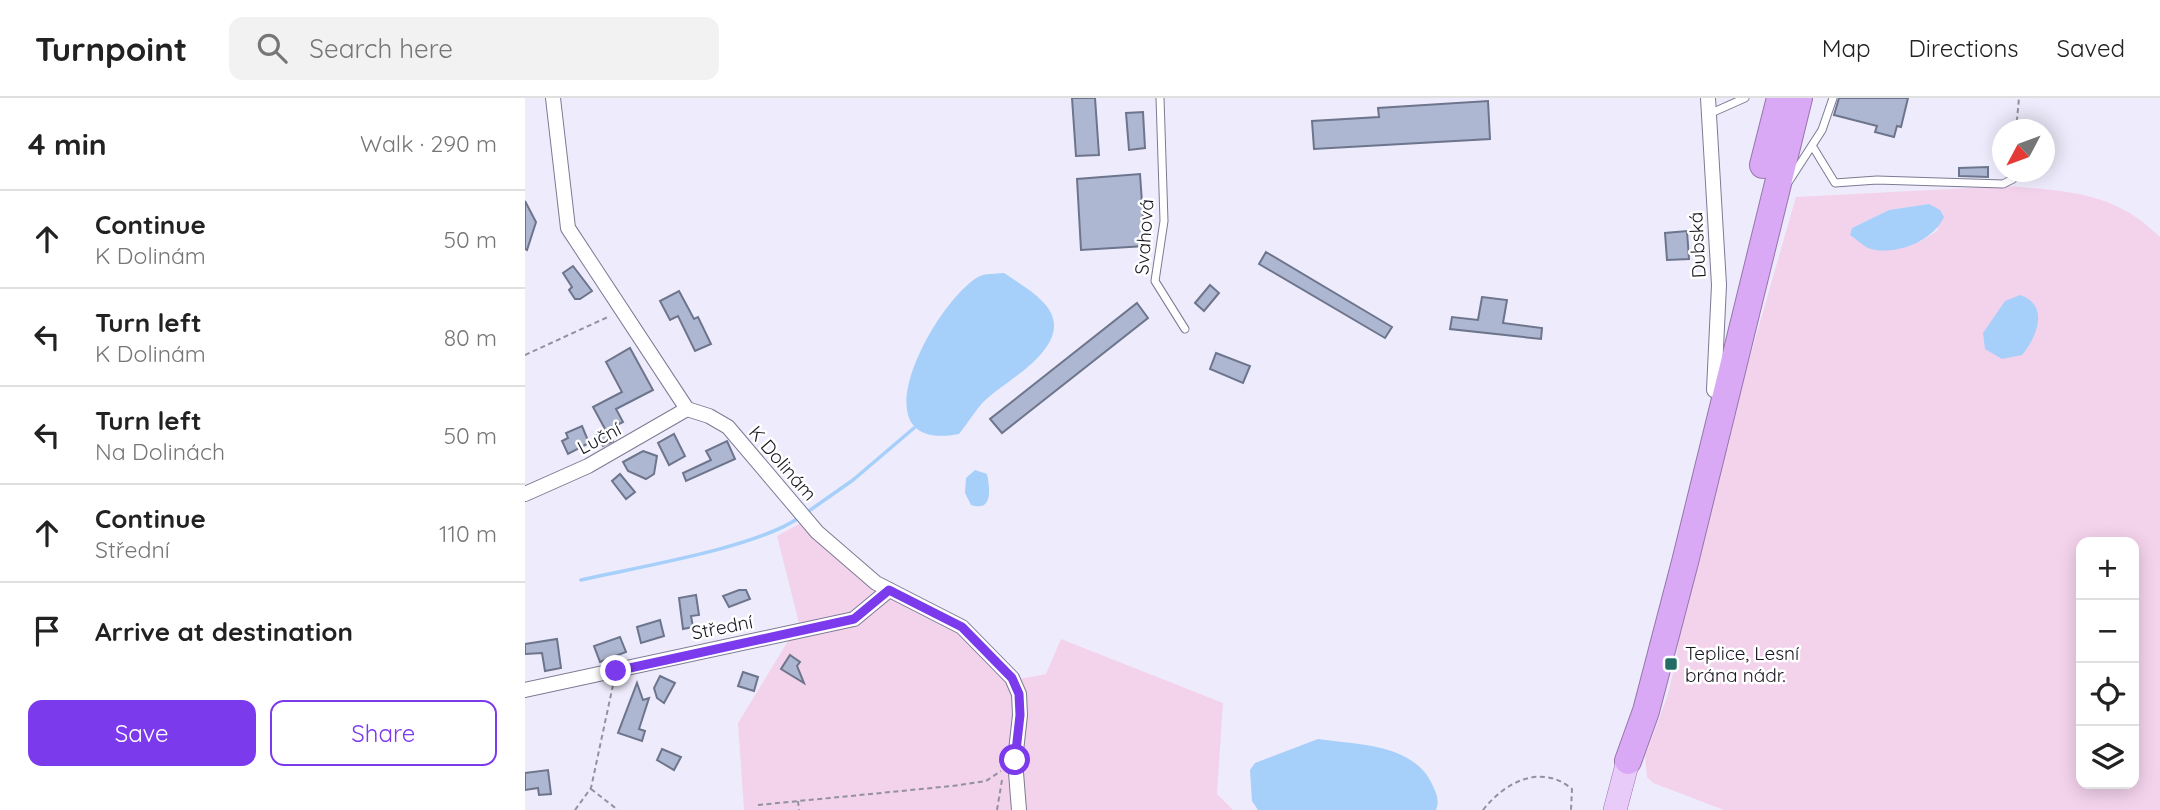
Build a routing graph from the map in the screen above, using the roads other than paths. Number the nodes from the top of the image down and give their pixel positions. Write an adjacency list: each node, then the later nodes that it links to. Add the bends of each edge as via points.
1 (553, 98): 14 (street, via 568,228)
2 (1160, 98): 12 (lane, Svahová, via 1164,221 1155,281)
3 (1708, 98): 8 (street, Dubská)
4 (1745, 98): 8 (lane)
5 (1780, 98): 13 (highway)
6 (1799, 98): 11 (highway)
7 (1833, 98): 9 (lane)
8 (1709, 114): 13 (street, Dubská, via 1719,285)
9 (1813, 147): 10 (lane, via 1835,183); 11 (lane, via 1788,183 1770,247)
10 (2007, 182)
11 (1756, 269): 18 (highway, via 1649,699)
12 (1185, 329)
13 (1714, 390): 18 (highway, via 1681,551)
14 (687, 409): 15 (street, Luční, via 600,459); 16 (street, K Dolinám, via 727,427 817,533)
15 (525, 494)
16 (889, 590): 17 (street, Střední, via 854,619); 19 (street, K Dolinám, via 962,627 1012,678 1019,705 1015,760)
17 (525, 690)
18 (1628, 761): 20 (main road)
19 (1019, 810)
20 (1615, 810)

